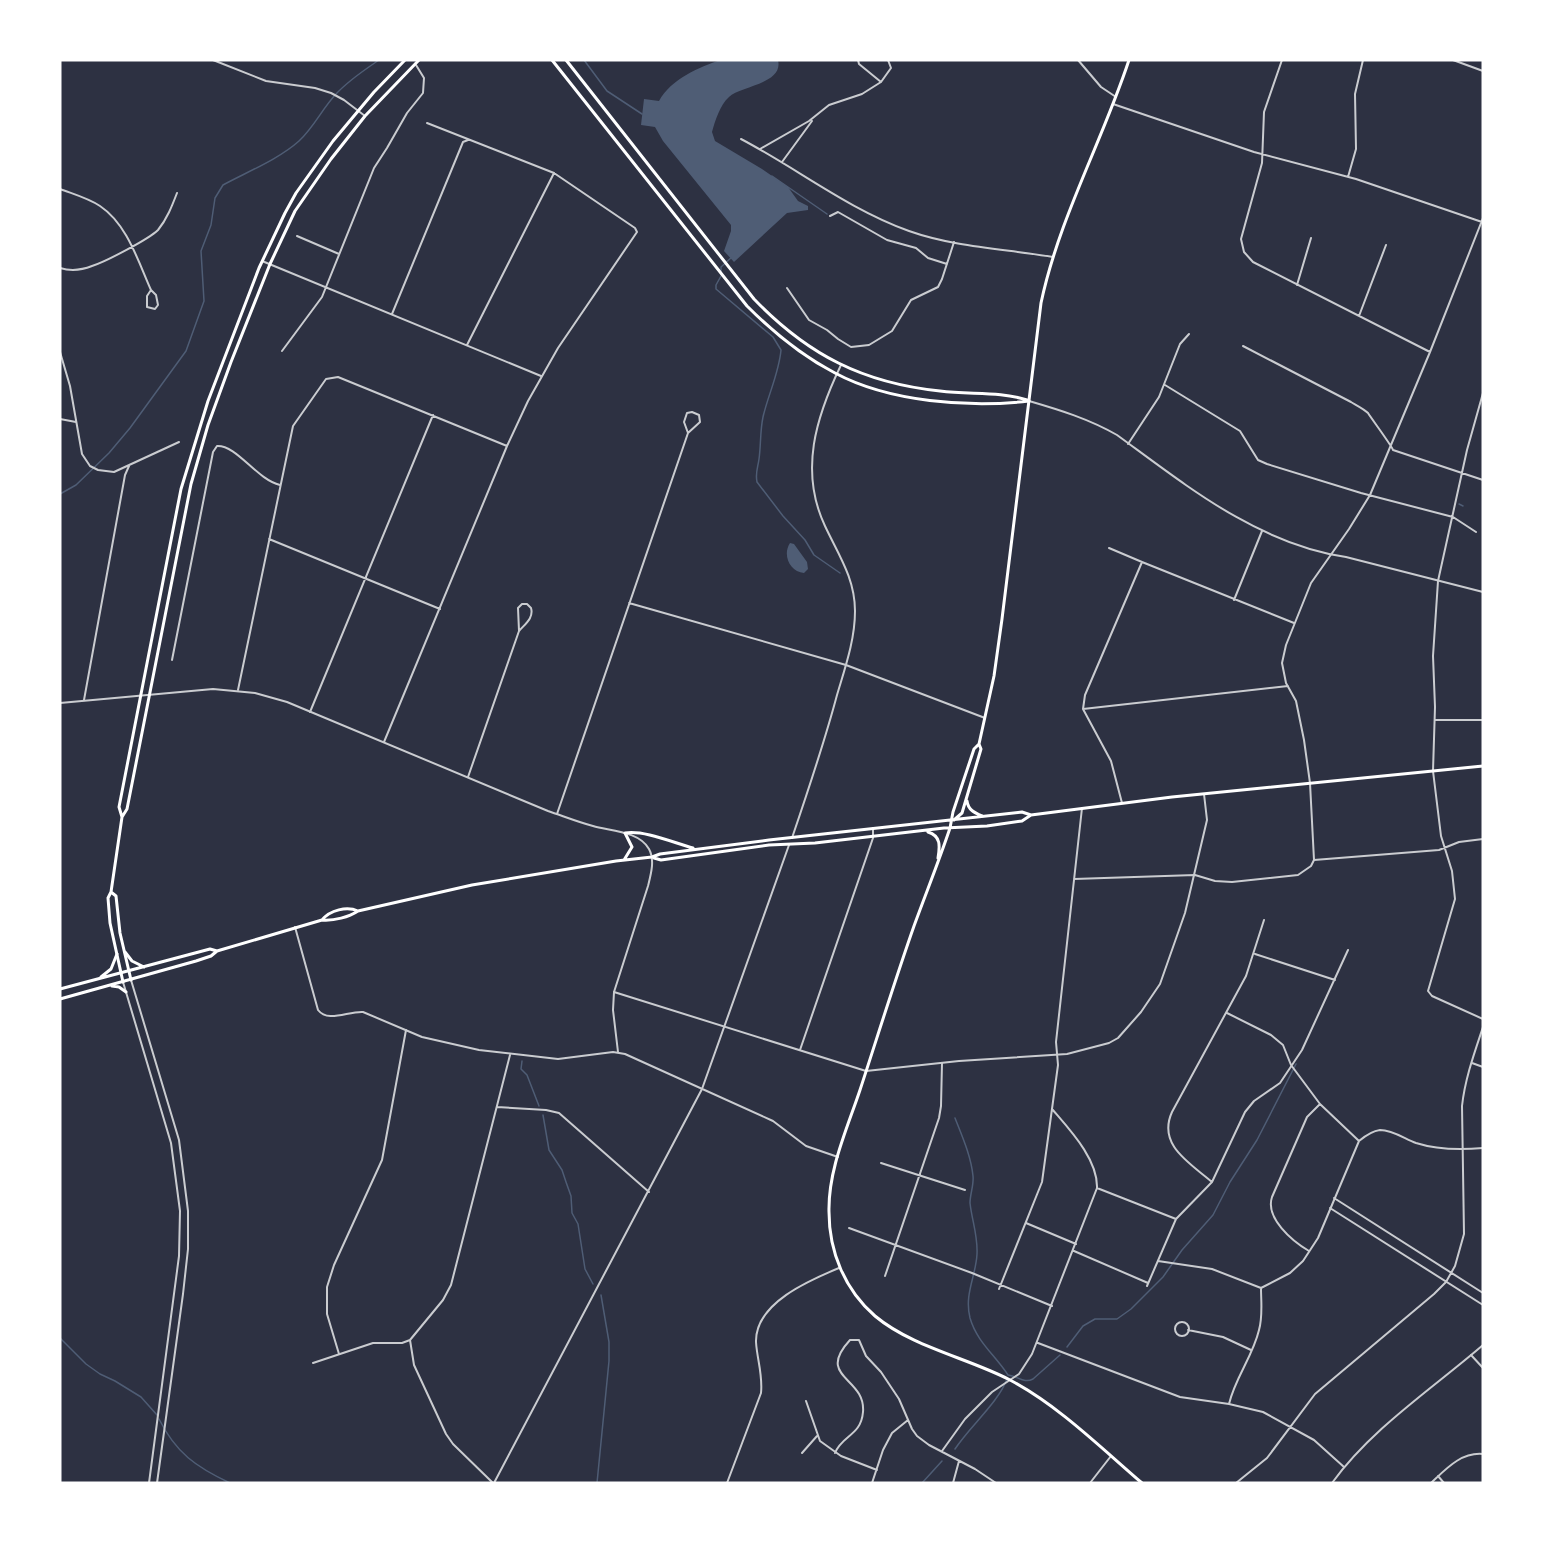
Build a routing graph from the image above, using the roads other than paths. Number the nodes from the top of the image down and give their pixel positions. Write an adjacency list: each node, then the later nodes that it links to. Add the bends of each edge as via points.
1 (213, 60): 18 (street, via 266,81 323,90)
2 (405, 60): 18 (main road)
3 (419, 60): 13 (main road)
4 (552, 60): 57 (main road, via 747,306 780,336)
5 (566, 60): 56 (main road, via 754,299 795,336)
6 (858, 60): 15 (street)
7 (888, 60): 15 (street, via 891,68)
8 (1078, 60): 16 (street, via 1101,87)
9 (1129, 60): 16 (main road)
10 (1282, 60): 25 (street, via 1263,119)
11 (1364, 60): 28 (street, via 1355,94 1356,149)
12 (1453, 60): 14 (street)
13 (415, 64): 19 (main road); 38 (street, via 424,78 423,93 374,168)
14 (1483, 71)
15 (880, 82): 20 (street, via 829,105)
16 (1116, 97): 17 (main road)
17 (1113, 104): 25 (street); 39 (main road)
18 (358, 111): 19 (street); 40 (main road, via 296,193)
19 (365, 116): 41 (main road, via 295,211)
20 (814, 117): 24 (street); 26 (street)
21 (427, 123): 22 (street)
22 (469, 139): 27 (street); 48 (street, via 463,142)
23 (741, 139): 24 (street)
24 (760, 148): 26 (street)
25 (1263, 154): 28 (street); 44 (street, via 1242,246 1253,262)
26 (782, 162): 35 (street, via 889,223)
27 (554, 173): 51 (street); 58 (street, via 635,228 637,236)
28 (1348, 177): 32 (street)
29 (60, 189): 37 (street, via 99,205 113,216)
30 (177, 193): 37 (street, via 159,229)
31 (830, 216): 42 (street, via 838,212 887,240 916,248 928,258)
32 (1482, 220): 55 (street)
33 (297, 236): 38 (street)
34 (1311, 237): 44 (street)
35 (954, 242): 39 (street); 42 (street)
36 (1386, 245): 49 (street)
37 (131, 246): 43 (street, via 94,266); 47 (street)
38 (339, 254): 45 (street)
39 (1053, 257): 61 (main road, via 1041,303)
40 (262, 261): 41 (street); 97 (main road, via 191,453)
41 (270, 264): 45 (street); 96 (main road, via 200,450)
42 (947, 264): 46 (street, via 938,287 911,300 892,331 862,347 847,344 808,320)
43 (60, 268)
44 (1298, 285): 49 (street)
45 (327, 288): 48 (street); 53 (street)
46 (787, 288)
47 (151, 290): 47 (street, via 158,299 155,309 146,303)
48 (392, 314): 51 (street)
49 (1359, 316): 55 (street)
50 (1189, 334): 59 (street, via 1180,344)
51 (467, 345): 58 (street)
52 (1243, 346): 70 (street, via 1367,412)
53 (282, 351)
54 (60, 352): 66 (street)
55 (1430, 352): 70 (street)
56 (841, 365): 57 (street); 61 (main road, via 893,384 1005,394)
57 (836, 374): 61 (main road, via 869,387 916,397 1006,404); 93 (street, via 816,428 811,471 819,512 843,560 853,591 855,625)
58 (541, 376): 71 (street)
59 (1165, 385): 69 (street); 76 (street, via 1240,431 1258,460)
60 (1483, 393): 63 (street)
61 (1029, 401): 69 (street, via 1084,418); 102 (main road)
62 (433, 416): 71 (street); 75 (street, via 334,377 326,379 293,426); 84 (street)
63 (1476, 418): 65 (street); 73 (street)
64 (60, 419): 66 (street)
65 (1483, 420)
66 (76, 422): 72 (street, via 82,454 90,466 108,472)
67 (688, 433): 67 (street, via 684,418 695,412 700,422); 88 (street)
68 (179, 442): 72 (street)
69 (1128, 444): 78 (street, via 1222,509)
70 (1391, 444): 73 (street, via 1393,450); 76 (street)
71 (507, 446): 89 (street)
72 (129, 466): 98 (street)
73 (1463, 473): 74 (street); 77 (street)
74 (1483, 480)
75 (280, 485): 80 (street); 92 (street, via 262,478 224,446 217,446)
76 (1370, 495): 77 (street); 82 (street)
77 (1453, 517): 79 (street); 85 (street)
78 (1262, 531): 82 (street); 87 (street)
79 (1476, 532)
80 (269, 539): 84 (street); 95 (street)
81 (1109, 548): 83 (street)
82 (1329, 555): 85 (street); 90 (street, via 1311,583)
83 (1142, 562): 87 (street); 100 (street, via 1085,695)
84 (365, 579): 89 (street); 101 (street)
85 (1438, 581): 86 (street); 103 (street, via 1433,656)
86 (1483, 592)
87 (1234, 600): 90 (street)
88 (629, 603): 93 (street); 115 (street)
89 (440, 609): 105 (street)
90 (1294, 623): 94 (street, via 1282,663)
91 (519, 631): 91 (street, via 518,608 527,604 532,615); 109 (street)
92 (172, 660)
93 (846, 665): 102 (street); 124 (street)
94 (1288, 686): 100 (street); 110 (street, via 1296,700)
95 (238, 690): 96 (street); 101 (street, via 273,697)
96 (149, 694): 97 (street); 117 (main road, via 127,809)
97 (141, 696): 98 (street); 117 (main road, via 119,807)
98 (84, 700): 99 (street)
99 (60, 703)
100 (1083, 709): 113 (street, via 1111,761)
101 (310, 712): 105 (street)
102 (986, 718): 106 (main road)
103 (1435, 720): 104 (street); 108 (street)
104 (1483, 720)
105 (384, 742): 109 (street)
106 (979, 744): 111 (main road, via 981,749); 119 (main road, via 974,749)
107 (1483, 766): 108 (main road)
108 (1433, 771): 110 (main road); 128 (street)
109 (468, 777): 115 (street)
110 (1310, 783): 112 (main road); 132 (street)
111 (970, 786): 118 (main road, via 968,806); 119 (main road, via 962,813)
112 (1204, 794): 113 (main road); 134 (street, via 1207,820)
113 (1122, 803): 114 (main road)
114 (1082, 808): 116 (main road); 135 (street)
115 (557, 814): 123 (street)
116 (1030, 815): 118 (main road, via 1022,812); 121 (main road, via 1022,821)
117 (122, 817): 136 (main road)
118 (984, 817): 119 (main road)
119 (953, 821): 120 (main road); 121 (main road)
120 (873, 828): 124 (main road); 125 (street)
121 (950, 828): 122 (main road); 133 (main road)
122 (923, 831): 125 (main road); 133 (main road, via 935,834 939,842)
123 (625, 833): 129 (main road, via 640,833); 130 (street, via 642,840); 131 (main road, via 632,847)
124 (792, 838): 127 (street); 129 (main road)
125 (873, 838): 127 (main road); 169 (street)
126 (1483, 839): 128 (street)
127 (789, 845): 130 (main road, via 661,860); 166 (street)
128 (1444, 847): 132 (street); 165 (street, via 1455,899 1428,991)
129 (698, 849): 130 (main road)
130 (652, 857): 131 (main road); 162 (street, via 648,886)
131 (624, 860): 138 (main road, via 472,885)
132 (1314, 860): 134 (street, via 1300,874 1232,882)
133 (935, 872): 177 (main road)
134 (1195, 875): 135 (street); 171 (street, via 1160,984 1141,1012 1109,1043)
135 (1074, 879): 171 (street, via 1056,1041)
136 (111, 892): 147 (main road, via 116,896); 149 (main road, via 108,906)
137 (350, 908): 138 (main road); 139 (main road); 140 (main road)
138 (358, 911): 140 (main road)
139 (327, 914): 141 (main road); 143 (main road)
140 (348, 916): 143 (main road)
141 (322, 920): 143 (main road); 144 (main road)
142 (1264, 920): 150 (street)
143 (328, 921)
144 (295, 927): 146 (main road); 168 (street, via 318,1010 327,1017 366,1013)
145 (1348, 950): 157 (street)
146 (217, 951): 148 (main road); 151 (main road)
147 (125, 952): 152 (main road, via 132,961); 153 (main road)
148 (199, 952): 151 (main road); 152 (main road)
149 (117, 954): 154 (main road); 155 (main road, via 111,969)
150 (1254, 954): 157 (street); 164 (street)
151 (196, 961): 156 (main road)
152 (146, 967): 153 (main road)
153 (129, 971): 154 (main road); 156 (main road)
154 (121, 973): 155 (main road); 158 (main road)
155 (96, 979): 160 (main road)
156 (131, 980): 158 (main road); 237 (street, via 179,1140 188,1211 188,1249)
157 (1335, 980): 175 (street)
158 (123, 982): 159 (main road); 161 (street)
159 (110, 986): 161 (main road); 163 (main road)
160 (60, 989)
161 (126, 992): 236 (street, via 171,1143 180,1211 179,1256)
162 (614, 992): 166 (street); 170 (street)
163 (60, 999)
164 (1226, 1012): 175 (street, via 1271,1035 1283,1045); 188 (street, via 1172,1112 1167,1130 1174,1148)
165 (1483, 1019)
166 (724, 1026): 169 (street); 178 (street)
167 (1483, 1028): 173 (street)
168 (406, 1030): 172 (street, via 453,1046); 217 (street, via 382,1160 327,1287 327,1314)
169 (800, 1050): 177 (street)
170 (618, 1052): 172 (street, via 558,1059); 178 (street)
171 (1058, 1054): 174 (street); 181 (street)
172 (510, 1055): 180 (street)
173 (1471, 1062): 176 (street); 184 (street, via 1462,1106)
174 (942, 1063): 177 (street); 187 (street, via 941,1112)
175 (1291, 1065): 179 (street); 188 (street, via 1280,1083 1245,1112)
176 (1483, 1067)
177 (866, 1071): 185 (main road)
178 (702, 1089): 185 (street, via 773,1121 806,1146); 191 (street)
179 (1320, 1104): 182 (street); 200 (street, via 1307,1117 1270,1207 1272,1216)
180 (497, 1107): 191 (street, via 559,1113); 213 (street, via 451,1285)
181 (1052, 1109): 189 (street, via 1083,1148); 195 (street, via 1042,1182)
182 (1359, 1141): 184 (street, via 1372,1132 1386,1131 1426,1146); 192 (street)
183 (1483, 1148): 184 (street)
184 (1462, 1150): 203 (street, via 1464,1234)
185 (838, 1157): 202 (main road, via 829,1212)
186 (882, 1163): 187 (street)
187 (919, 1176): 190 (street); 197 (street)
188 (1212, 1182): 194 (street)
189 (1097, 1188): 194 (street); 198 (street)
190 (965, 1190)
191 (649, 1191): 238 (street)
192 (1334, 1198): 193 (street); 203 (street)
193 (1330, 1208): 200 (street); 205 (street)
194 (1176, 1219): 201 (street)
195 (1025, 1223): 198 (street); 206 (street)
196 (849, 1228): 197 (street)
197 (895, 1244): 204 (street); 206 (street)
198 (1076, 1244): 199 (street)
199 (1073, 1251): 201 (street, via 1148,1285); 211 (street)
200 (1310, 1252): 207 (street, via 1290,1273)
201 (1158, 1261): 207 (street, via 1212,1269)
202 (839, 1268): 221 (main road, via 855,1294 895,1330); 239 (street, via 791,1291 762,1323 756,1342 762,1380 760,1393)
203 (1452, 1273): 205 (street); 209 (street)
204 (885, 1276)
205 (1446, 1282): 210 (street); 225 (street, via 1315,1394)
206 (1001, 1285): 208 (street); 211 (street)
207 (1261, 1288): 216 (street, via 1261,1322)
208 (999, 1289)
209 (1483, 1293)
210 (1483, 1305)
211 (1052, 1306): 214 (street)
212 (1188, 1330): 212 (street, via 1182,1322 1175,1329 1180,1336); 216 (street, via 1223,1337)
213 (410, 1340): 217 (street, via 373,1343); 238 (street, via 414,1365 446,1434)
214 (1038, 1343): 221 (street, via 1019,1374); 223 (street, via 1172,1394)
215 (1483, 1345): 218 (street)
216 (1251, 1350): 223 (street)
217 (339, 1354): 219 (street)
218 (1472, 1355): 220 (street); 233 (street)
219 (313, 1363)
220 (1483, 1368)
221 (1010, 1380): 227 (street, via 975,1408); 231 (main road, via 1055,1409)
222 (806, 1401): 226 (street)
223 (1229, 1404): 225 (street, via 1263,1412)
224 (908, 1420): 227 (street, via 917,1436); 228 (street, via 888,1381 866,1356 860,1342 850,1340 840,1350 837,1365 860,1395 864,1408 860,1426); 234 (street, via 892,1433)
225 (1290, 1427): 233 (street, via 1314,1440); 245 (street, via 1267,1458)
226 (818, 1436): 228 (street); 229 (street)
227 (942, 1451): 232 (street)
228 (835, 1453): 234 (street)
229 (802, 1454)
230 (1483, 1454): 235 (street, via 1460,1458)
231 (1111, 1456): 243 (street); 244 (main road)
232 (960, 1461): 241 (street); 242 (street)
233 (1344, 1467): 246 (street)
234 (877, 1470): 240 (street)
235 (1438, 1476): 247 (street); 248 (street)
236 (149, 1483)
237 (157, 1483)
238 (494, 1483)
239 (727, 1483)
240 (872, 1483)
241 (953, 1483)
242 (996, 1483)
243 (1090, 1483)
244 (1142, 1483)
245 (1236, 1483)
246 (1332, 1483)
247 (1431, 1483)
248 (1444, 1483)

